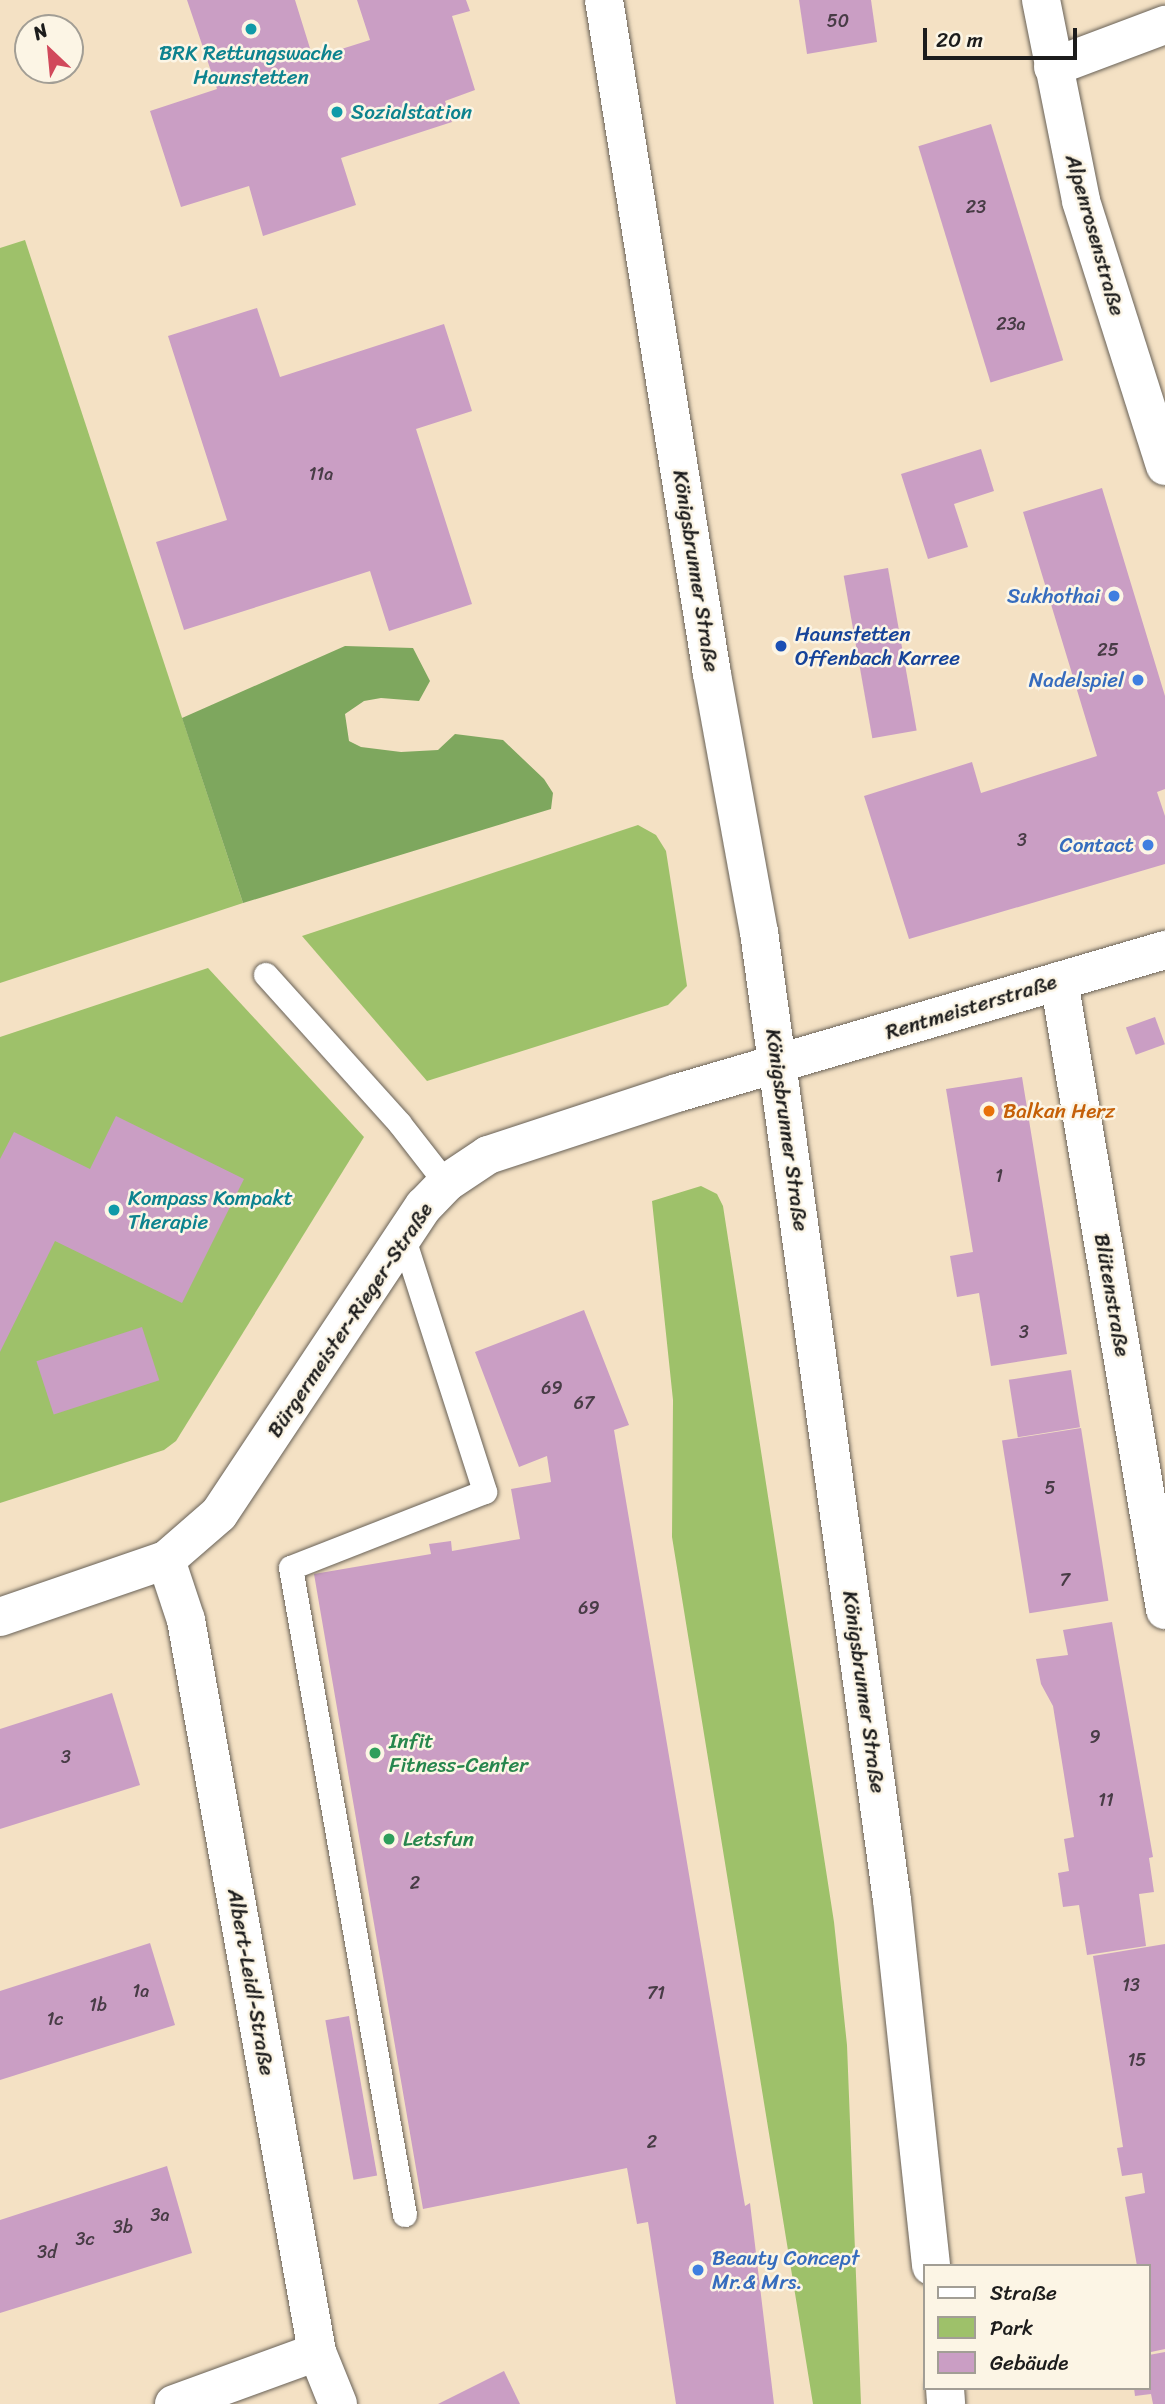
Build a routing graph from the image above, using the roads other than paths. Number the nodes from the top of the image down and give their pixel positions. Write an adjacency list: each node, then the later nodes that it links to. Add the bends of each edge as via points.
1 (604, 0): 9 (street, Königsbrunner Straße)
2 (1041, 0): 4 (street, Alpenrosenstraße)
3 (1165, 25): 4 (street)
4 (1053, 67): 5 (street, Alpenrosenstraße, via 1081,201)
5 (1165, 466)
6 (1165, 950): 8 (street, Rentmeisterstraße)
7 (266, 975): 10 (lane, via 400,1124)
8 (1059, 981): 9 (street, Rentmeisterstraße); 12 (street, Blütenstraße)
9 (777, 1064): 10 (street, Bürgermeister-Rieger-Straße, via 488,1155); 17 (street, Königsbrunner Straße, via 892,1900)
10 (446, 1183): 11 (street, Bürgermeister-Rieger-Straße)
11 (403, 1236): 13 (street, Bürgermeister-Rieger-Straße, via 219,1514); 16 (lane, via 485,1492 291,1568)
12 (1160, 1547): 14 (street, Blütenstraße)
13 (166, 1560): 15 (street, Bürgermeister-Rieger-Straße); 18 (street, Albert-Leidl-Straße, via 186,1620)
14 (1165, 1609)
15 (0, 1617)
16 (405, 2215)
17 (931, 2264)
18 (317, 2352): 19 (street); 21 (street, Albert-Leidl-Straße)
19 (230, 2394): 20 (street)
20 (174, 2404)
21 (338, 2404)

